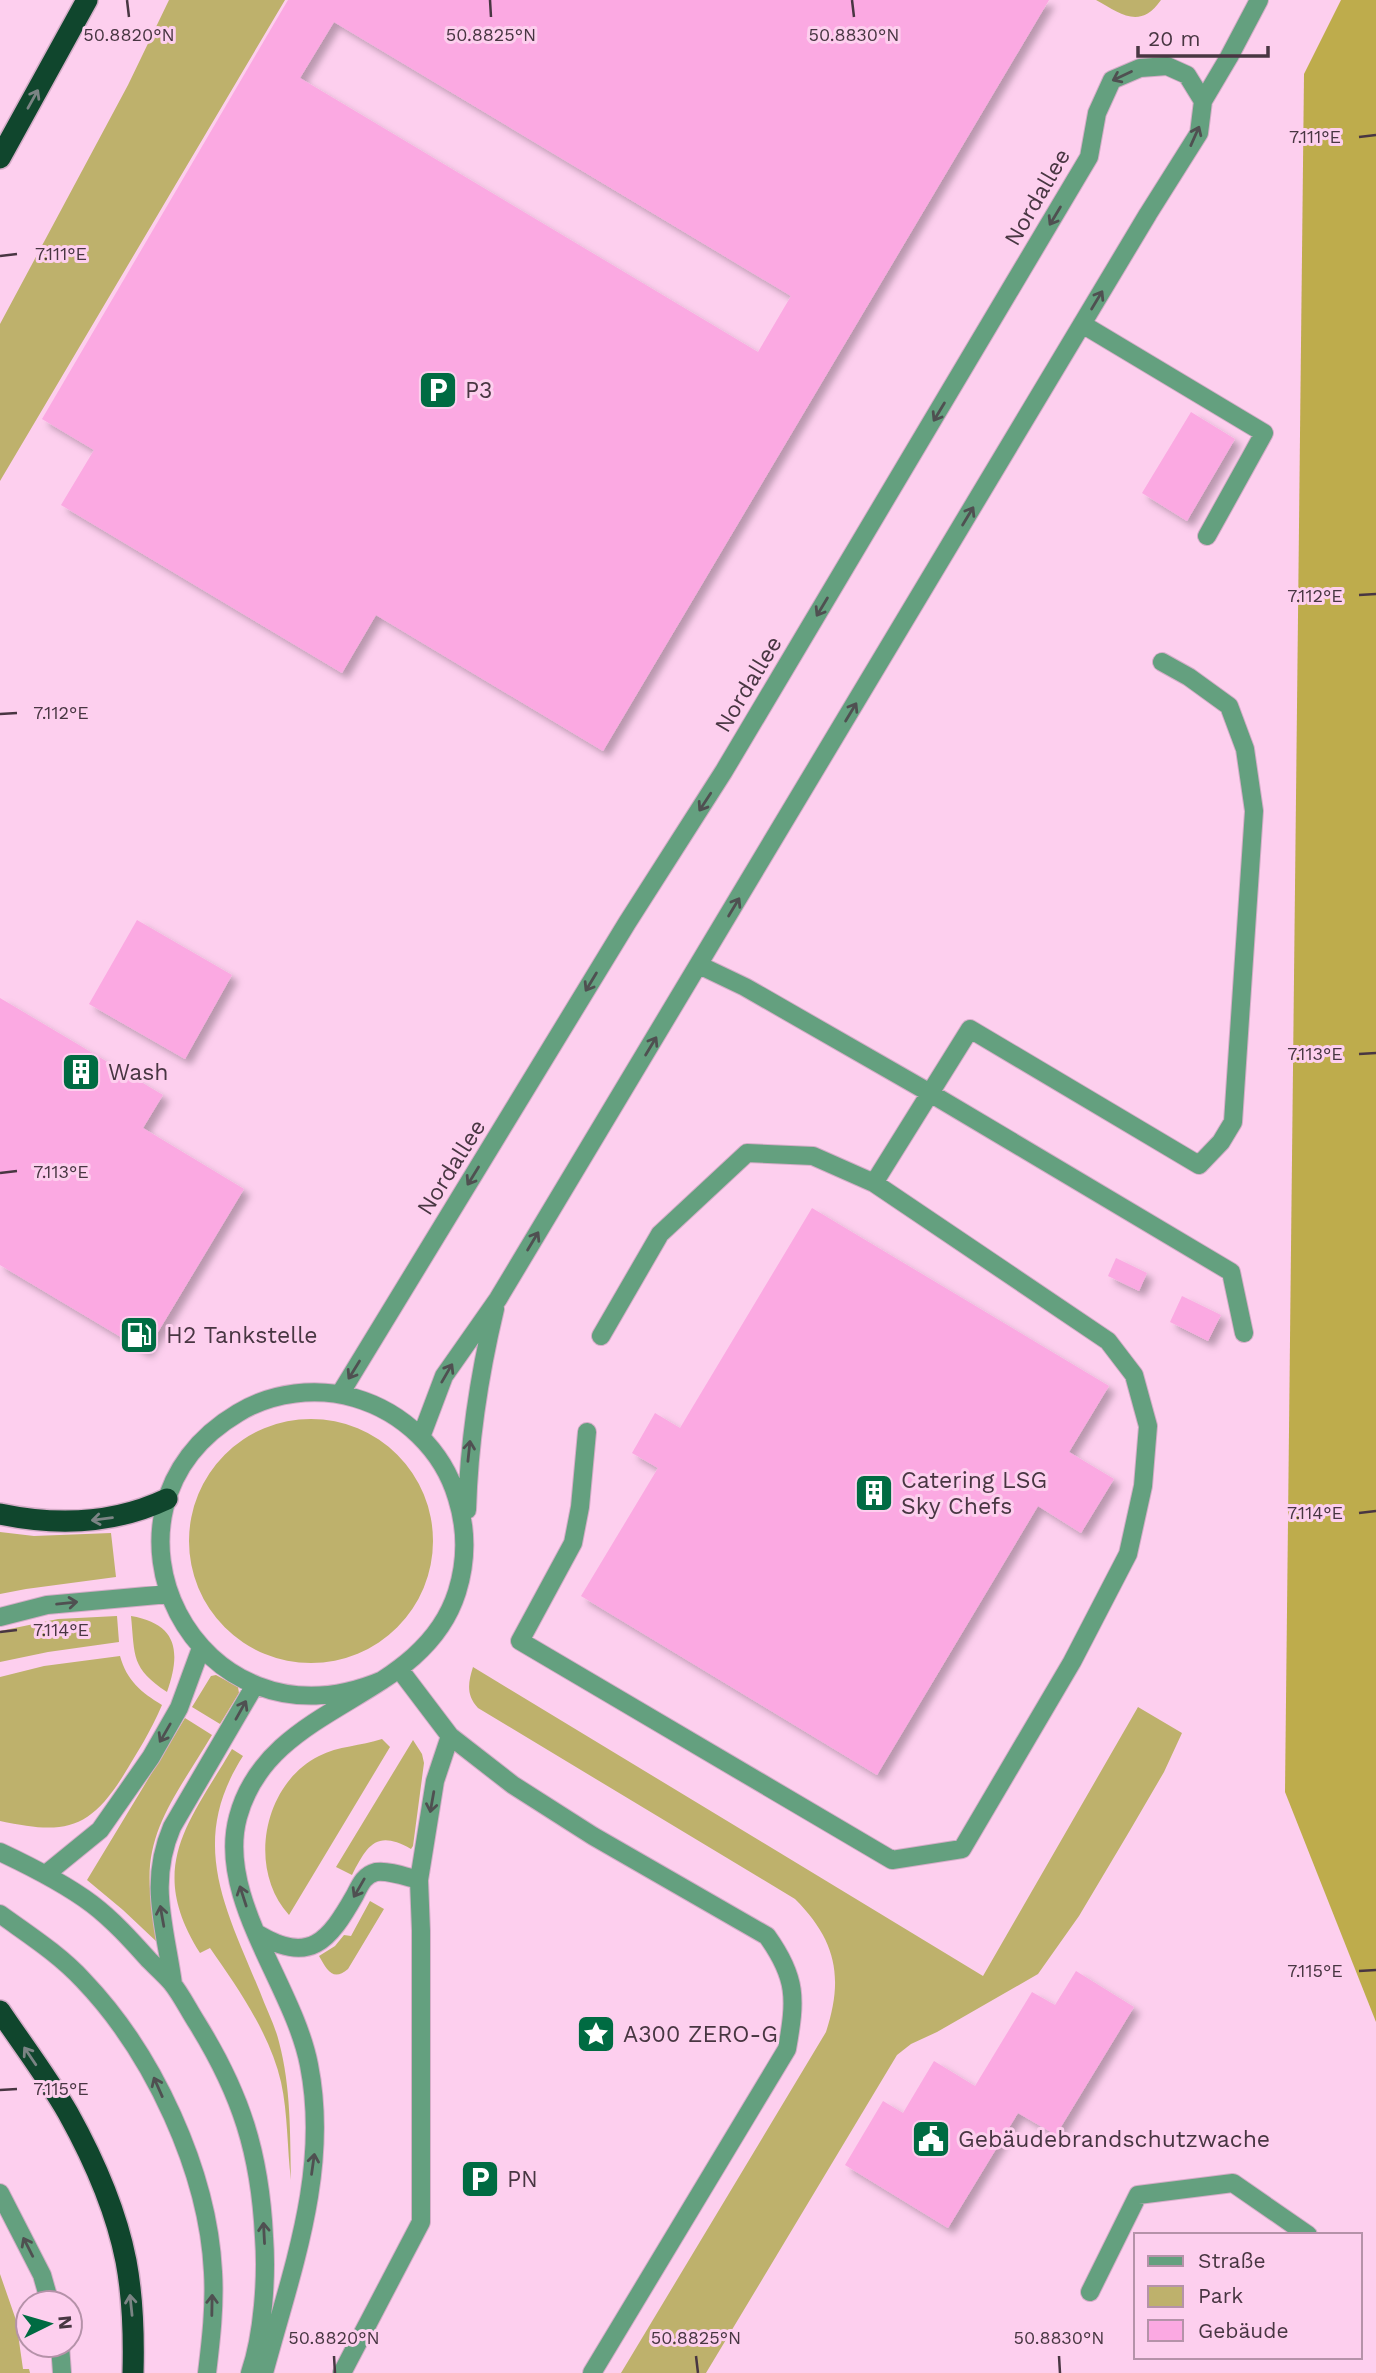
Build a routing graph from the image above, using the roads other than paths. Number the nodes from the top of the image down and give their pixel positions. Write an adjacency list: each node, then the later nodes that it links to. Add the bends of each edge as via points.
1 (88, 0): 4 (highway, one-way to 1)
2 (1259, 0): 3 (street)
3 (1203, 101): 5 (street, one-way to 3, via 1199,133); 14 (street, Nordallee, one-way to 14, via 1187,75 1167,66 1140,68 1112,80 1097,113 1090,157 724,771 626,923)
4 (0, 158)
5 (1082, 324): 6 (street, via 1264,433); 8 (street, one-way to 5)
6 (1208, 536)
7 (1162, 662): 9 (street, via 1229,706 1245,749 1254,811 1233,1122 1199,1165 970,1029)
8 (699, 965): 9 (street); 11 (street, one-way to 8)
9 (930, 1093): 10 (street); 12 (street, via 1231,1272)
10 (874, 1183): 13 (street, via 813,1156 747,1153 660,1234); 15 (street, via 1108,1341 1134,1375 1148,1426 1143,1486 1128,1554 1072,1662 962,1849 892,1860 520,1641 573,1543)
11 (498, 1299): 16 (street, one-way to 11, via 444,1376); 19 (street, one-way to 11, via 473,1418)
12 (1244, 1333)
13 (601, 1336)
14 (340, 1394): 16 (street, via 370,1402); 17 (street, via 296,1392 254,1404 216,1426 184,1463)
15 (587, 1432)
16 (421, 1437): 19 (street, via 454,1486)
17 (167, 1499): 18 (highway, one-way to 18, via 116,1517 73,1522); 20 (street, via 160,1546)
18 (0, 1514)
19 (466, 1544): 23 (street, via 452,1607 436,1635)
20 (169, 1594): 21 (street, one-way to 20, via 47,1605); 22 (street, via 182,1623)
21 (0, 1617)
22 (201, 1648): 25 (street, via 226,1670); 28 (street, one-way to 28, via 179,1708 151,1757 100,1830)
23 (400, 1670): 24 (street); 26 (street)
24 (383, 1680): 25 (street, via 332,1696 280,1693); 31 (street, one-way to 24, via 237,1880 233,1852 238,1817 250,1789 266,1762 285,1744)
25 (255, 1685): 32 (street, one-way to 25, via 158,1887 164,1847)
26 (450, 1736): 29 (street, one-way to 29, via 435,1781); 43 (street, via 513,1785 593,1836 767,1936 783,1958 793,1991 787,2049)
27 (0, 1852): 28 (street)
28 (46, 1874): 32 (street, via 100,1911)
29 (419, 1880): 31 (street, one-way to 31, via 378,1871 365,1877 323,1941 302,1948 272,1943); 42 (street, via 421,2222)
30 (0, 1914): 39 (street, one-way to 30, via 213,2271 203,2211 190,2160 154,2078 84,1981 50,1949)
31 (257, 1934): 41 (street, one-way to 31, via 305,2226 316,2137 310,2067 300,2026)
32 (173, 1984): 40 (street, one-way to 32, via 264,2302 262,2207 255,2156 231,2083)
33 (0, 2011): 38 (highway, one-way to 33, via 126,2261 109,2205 67,2111)
34 (0, 2193): 36 (street, one-way to 34)
35 (1305, 2233): 37 (street, via 1233,2183 1138,2195)
36 (46, 2289)
37 (1090, 2292)
38 (133, 2373)
39 (207, 2373)
40 (250, 2373)
41 (264, 2373)
42 (342, 2373)
43 (593, 2373)

